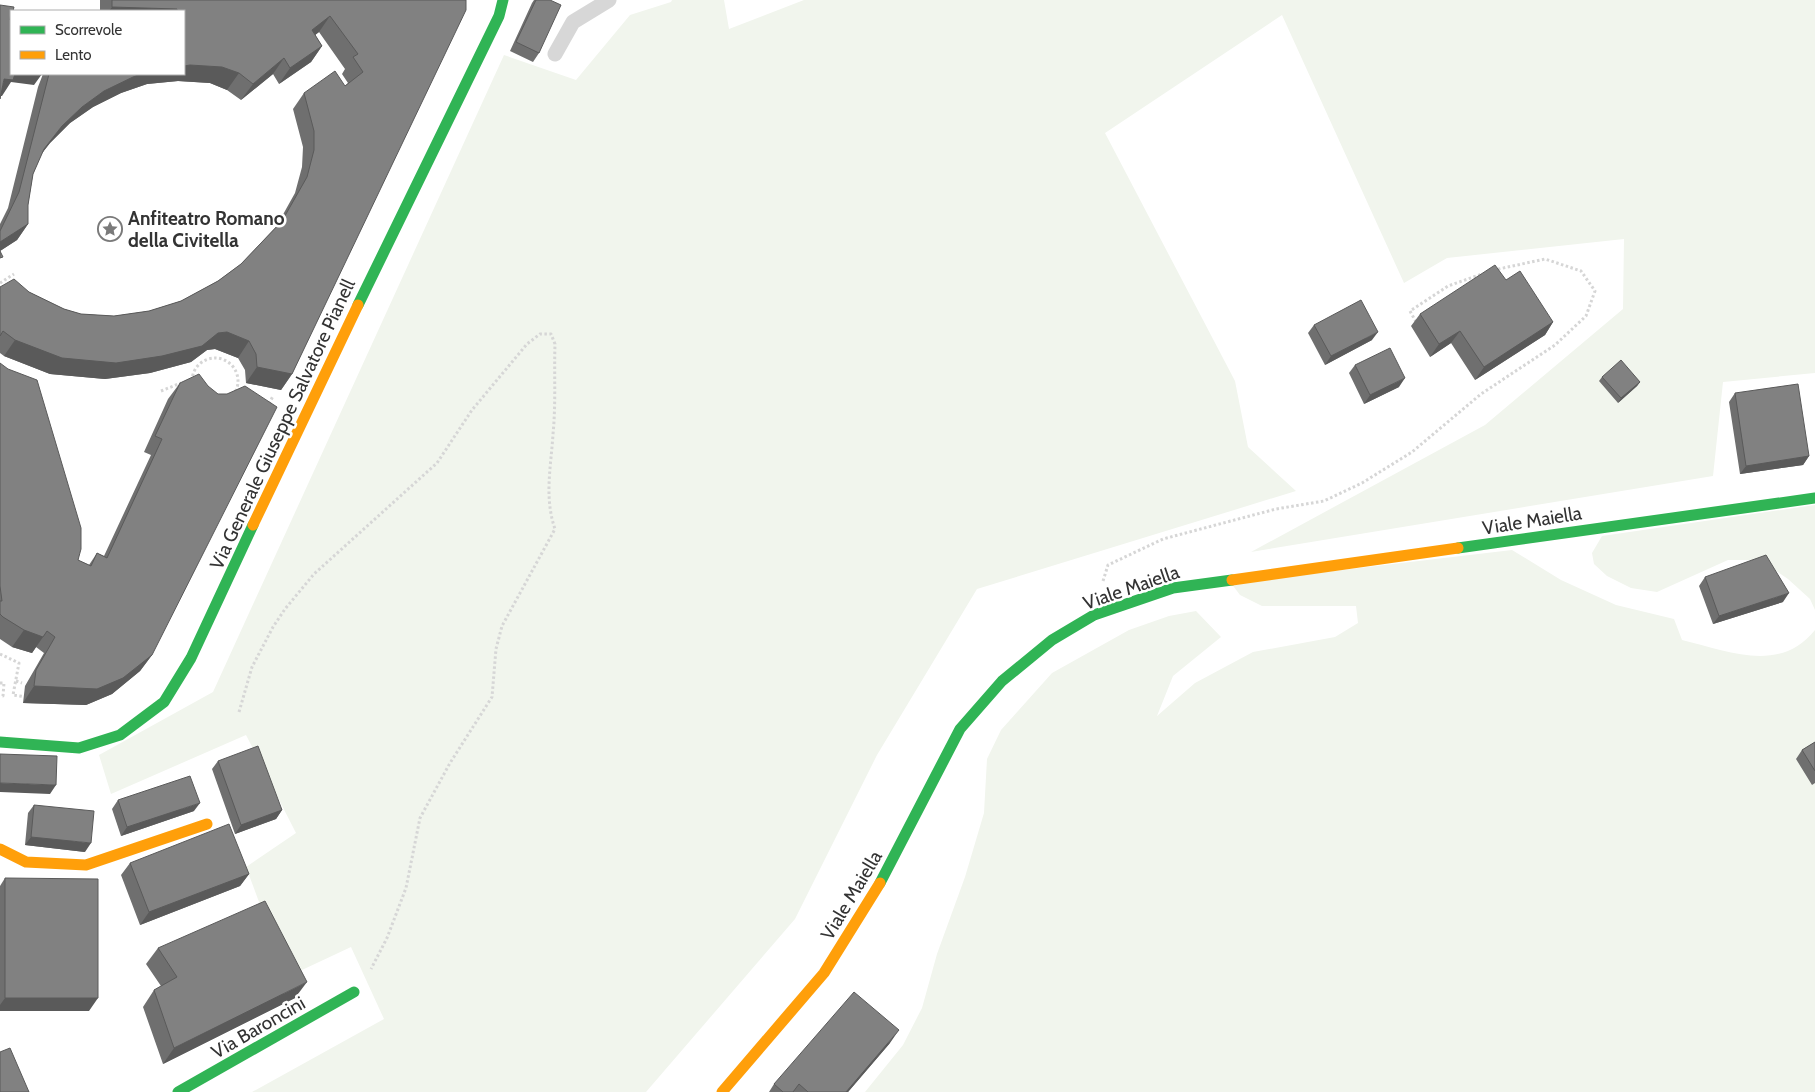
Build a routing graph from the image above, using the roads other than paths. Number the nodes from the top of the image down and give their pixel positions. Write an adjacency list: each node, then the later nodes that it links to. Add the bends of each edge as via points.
1 (504, 0): 5 (street, Via Generale Giuseppe Salvatore Pianell, via 191,658 164,702 120,735 79,748)
2 (609, 0): 3 (lane, via 573,22)
3 (555, 54)
4 (1815, 498): 10 (street, Viale Maiella, via 1173,588 1094,615 1052,640 1002,681 960,729 872,898 824,973)
5 (0, 742)
6 (207, 824): 7 (street, via 86,865 26,862)
7 (0, 849)
8 (354, 992): 9 (street, Via Baroncini)
9 (178, 1092)
10 (722, 1092)

